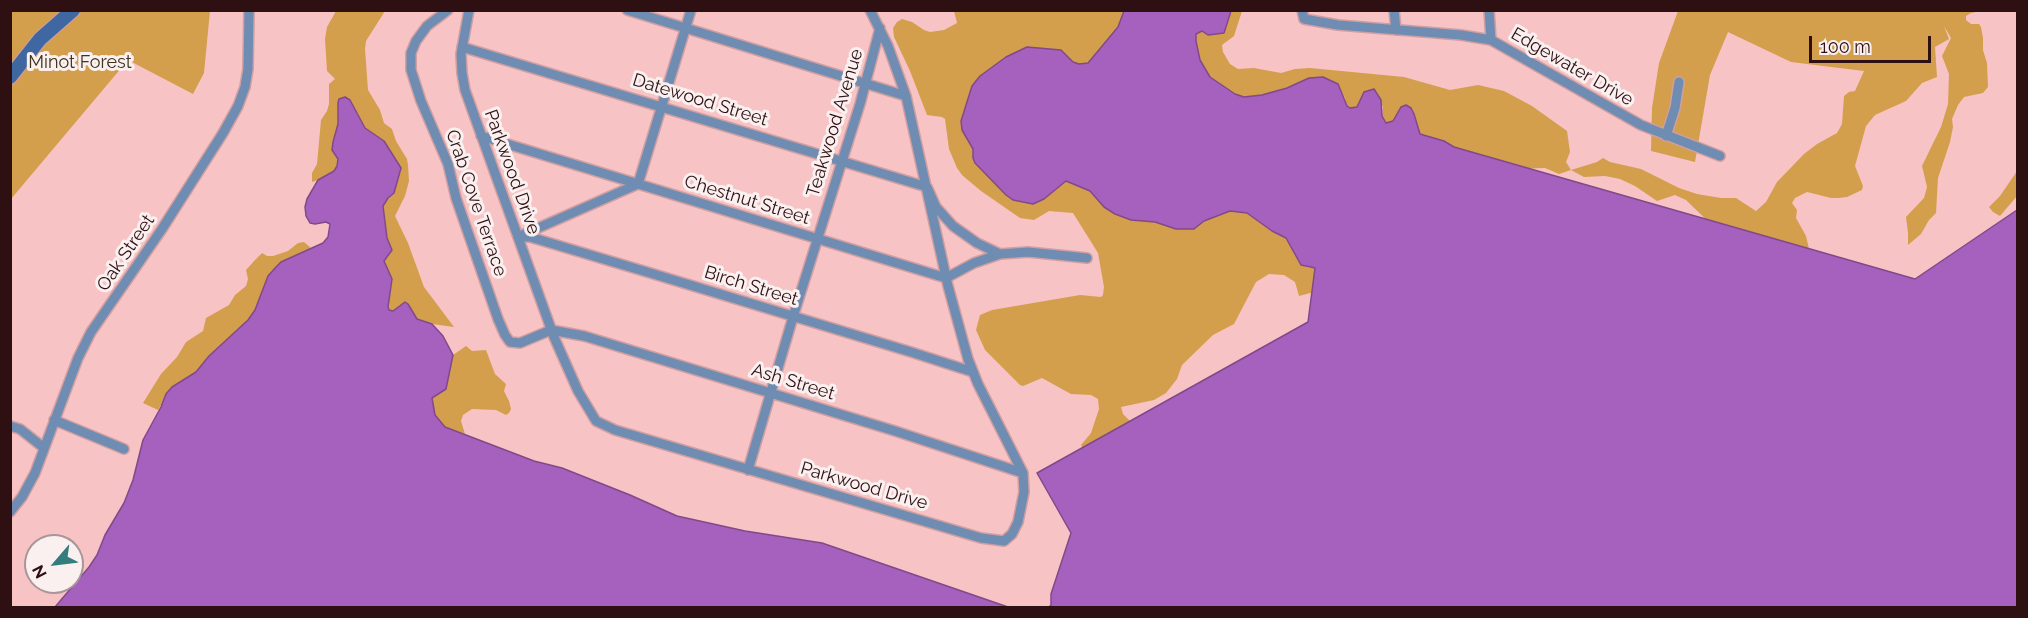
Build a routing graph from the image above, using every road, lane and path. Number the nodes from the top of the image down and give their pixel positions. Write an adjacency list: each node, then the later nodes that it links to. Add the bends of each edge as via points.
1 (73, 10): 16 (street, via 35,44)
2 (249, 10): 36 (street, Oak Street, via 248,69 238,106 173,213 91,332)
3 (448, 10): 33 (street, Crab Cove Terrace, via 427,26 413,45 410,61 416,88 448,164 505,335 517,343)
4 (470, 10): 15 (street, Parkwood Drive)
5 (627, 10): 11 (street)
6 (692, 10): 11 (street)
7 (870, 10): 12 (street, Parkwood Drive)
8 (1302, 10): 13 (street, Edgewater Drive, via 1304,19)
9 (1394, 10): 13 (street)
10 (1489, 10): 14 (street)
11 (686, 27): 18 (street); 20 (street)
12 (880, 28): 18 (street, Teakwood Avenue); 19 (street, Parkwood Drive)
13 (1396, 30): 14 (street, Edgewater Drive)
14 (1491, 40): 22 (street, Edgewater Drive)
15 (462, 47): 20 (street, Datewood Street); 21 (street, Parkwood Drive, via 464,85)
16 (10, 77)
17 (1679, 82): 22 (street)
18 (865, 84): 19 (street); 24 (street, Teakwood Avenue)
19 (906, 96): 26 (street, Parkwood Drive)
20 (662, 106): 24 (street, Datewood Street); 25 (street)
21 (482, 136): 25 (street, Chestnut Street); 27 (street, Parkwood Drive)
22 (1666, 136): 23 (street, Edgewater Drive)
23 (1720, 156)
24 (842, 161): 26 (street, Datewood Street); 28 (street, Teakwood Avenue)
25 (638, 184): 27 (street); 28 (street, Chestnut Street)
26 (927, 187): 29 (street, via 936,207 953,226); 31 (street, Parkwood Drive)
27 (518, 237): 32 (street, Birch Street, via 540,240); 33 (street, Parkwood Drive)
28 (816, 238): 31 (street, Chestnut Street); 32 (street, Teakwood Avenue)
29 (1000, 254): 30 (street); 31 (street)
30 (1087, 258)
31 (946, 278): 34 (street, Parkwood Drive)
32 (793, 317): 34 (street, Birch Street); 35 (street, Teakwood Avenue)
33 (551, 330): 35 (street, Ash Street, via 584,336); 40 (street, Parkwood Drive, via 578,391 599,424)
34 (973, 372): 41 (street, Parkwood Drive)
35 (772, 392): 40 (street, Teakwood Avenue); 41 (street, Ash Street)
36 (54, 420): 38 (street, Oak Street); 39 (street)
37 (10, 426): 38 (street)
38 (44, 448): 42 (street, Oak Street, via 31,481)
39 (124, 449)
40 (748, 470): 41 (street, Parkwood Drive, via 998,541 1010,537 1018,522)
41 (1023, 473)
42 (10, 512)

